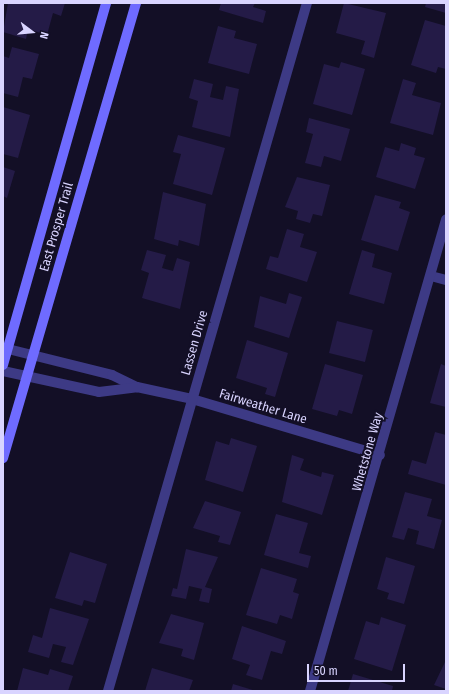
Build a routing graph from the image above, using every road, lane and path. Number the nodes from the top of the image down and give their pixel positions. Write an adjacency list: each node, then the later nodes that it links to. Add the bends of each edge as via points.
1 (106, 3): 7 (main road, East Prosper Trail)
2 (136, 3): 8 (main road, East Prosper Trail)
3 (307, 3): 13 (street, Lassen Drive)
4 (446, 219): 5 (street, Whetstone Way)
5 (431, 276): 6 (street); 14 (street, Whetstone Way)
6 (446, 280)
7 (8, 349): 8 (street, Fairweather Lane); 9 (main road, East Prosper Trail)
8 (34, 355): 11 (main road, East Prosper Trail); 12 (street, Fairweather Lane, via 112,375)
9 (3, 365)
10 (3, 371): 11 (street, Fairweather Lane)
11 (28, 377): 12 (street, Fairweather Lane, via 99,392); 15 (main road, East Prosper Trail)
12 (137, 387): 13 (street, Fairweather Lane)
13 (192, 399): 14 (street, Fairweather Lane); 16 (street, Lassen Drive)
14 (380, 455): 17 (street, Whetstone Way)
15 (3, 458)
16 (108, 691)
17 (310, 691)

